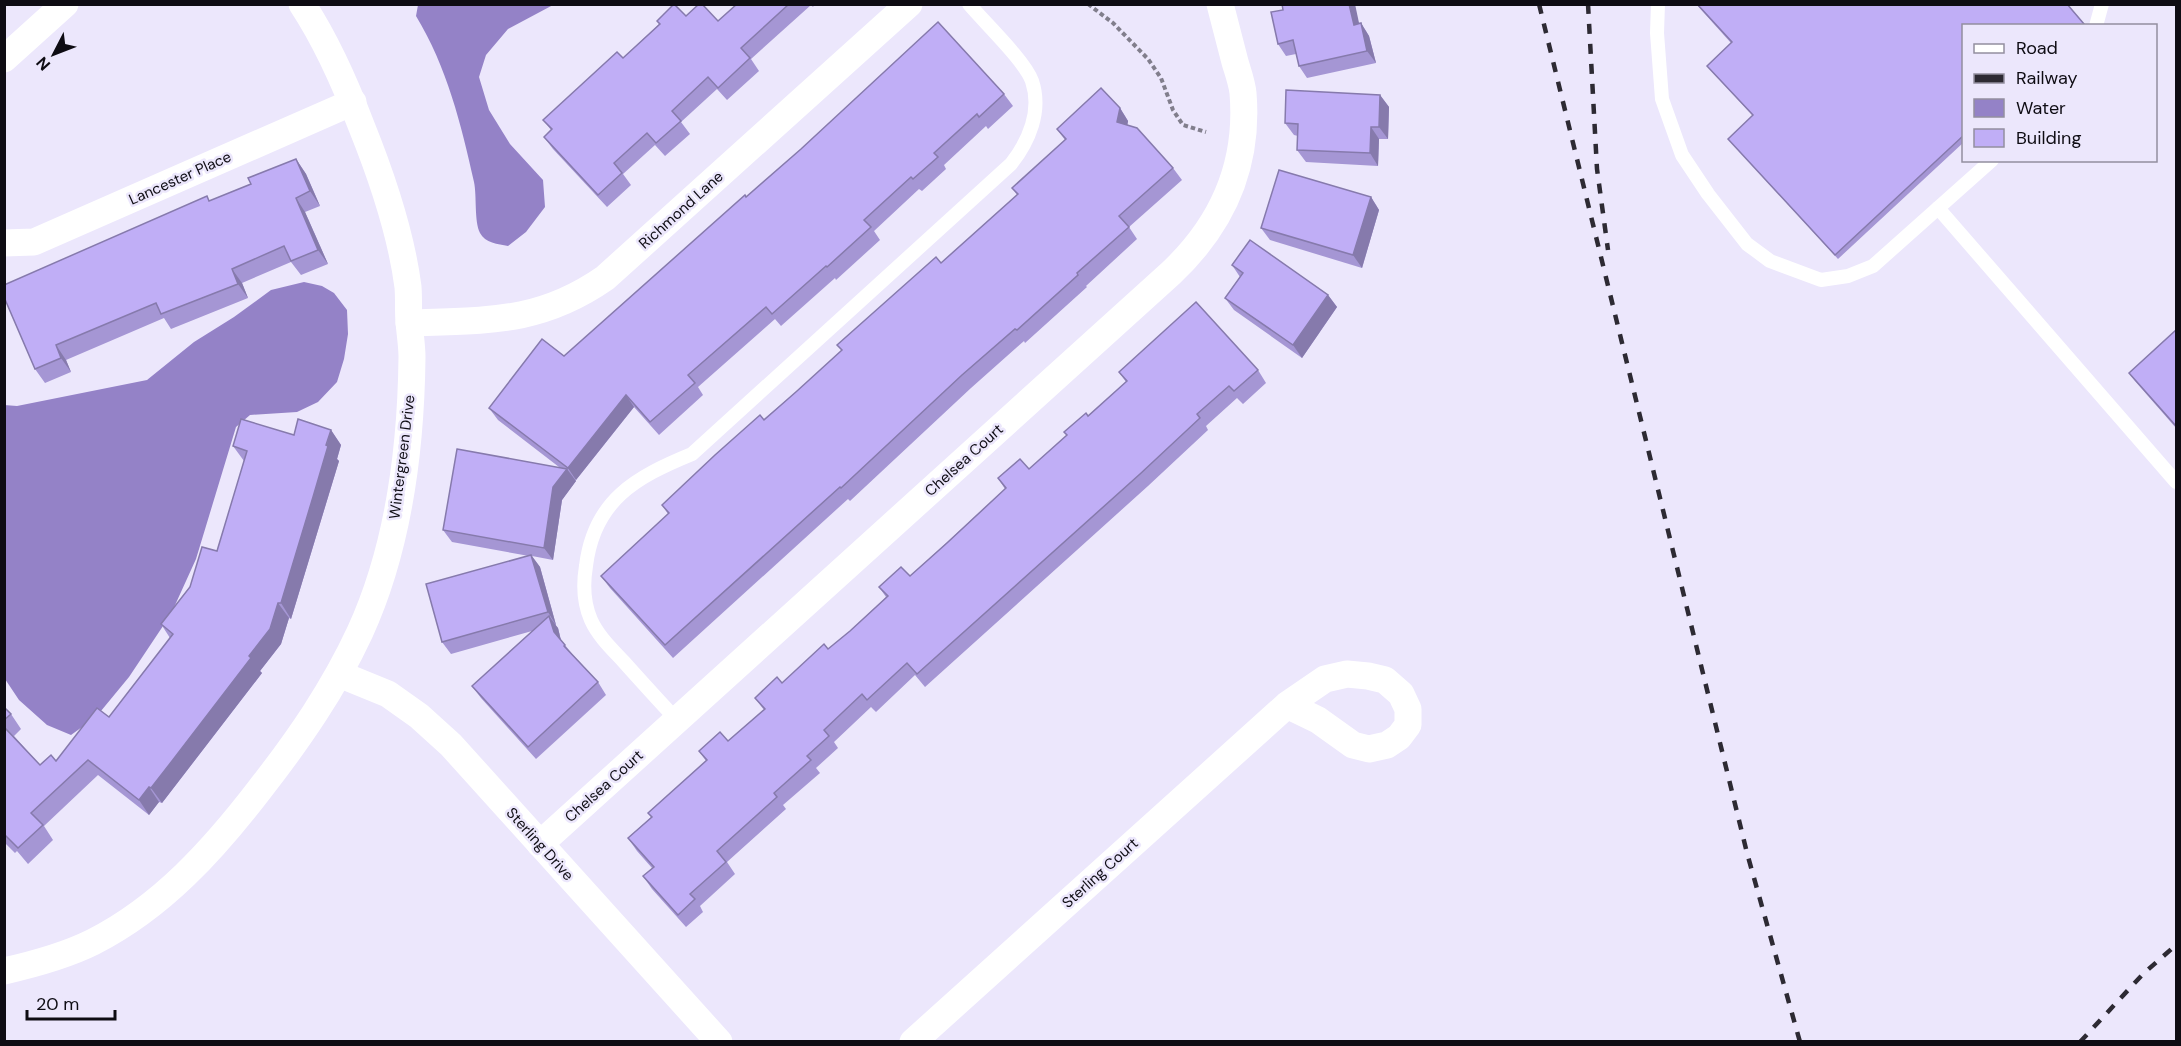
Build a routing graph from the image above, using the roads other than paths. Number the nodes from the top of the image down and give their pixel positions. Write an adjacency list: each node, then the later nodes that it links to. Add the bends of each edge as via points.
1 (66, 4): 9 (street)
2 (302, 4): 10 (street, Wintergreen Drive, via 336,62)
3 (909, 4): 14 (street, Richmond Lane, via 584,293 520,317)
4 (969, 4): 18 (lane, via 1032,80 1035,105 1025,146 1011,165 692,454 647,473 623,491 590,540 584,594 591,620 605,641)
5 (1220, 4): 18 (street, Chelsea Court, via 1243,92 1243,127 1239,164 1229,192 1200,243)
6 (1659, 4): 12 (lane, via 1662,99 1682,155 1747,243 1770,261 1821,280 1848,276 1873,266)
7 (2102, 4): 8 (lane)
8 (2097, 24)
9 (4, 59)
10 (353, 102): 13 (street, Lancester Place, via 34,242); 14 (street, Wintergreen Drive, via 380,171 396,231 408,289)
11 (1990, 162): 12 (lane)
12 (1938, 208): 15 (lane)
13 (4, 243)
14 (409, 323): 16 (street, Wintergreen Drive, via 412,355 408,418 393,534 361,630)
15 (2176, 482)
16 (339, 674): 19 (street, Sterling Drive, via 387,694 419,716 451,745); 20 (street, Wintergreen Drive, via 311,722 241,814 175,886 136,917 93,942 47,961)
17 (1287, 705): 22 (street, Sterling Court)
18 (677, 720): 19 (street, Chelsea Court)
19 (540, 844): 21 (street, Sterling Drive)
20 (4, 971)
21 (719, 1041)
22 (913, 1041)

